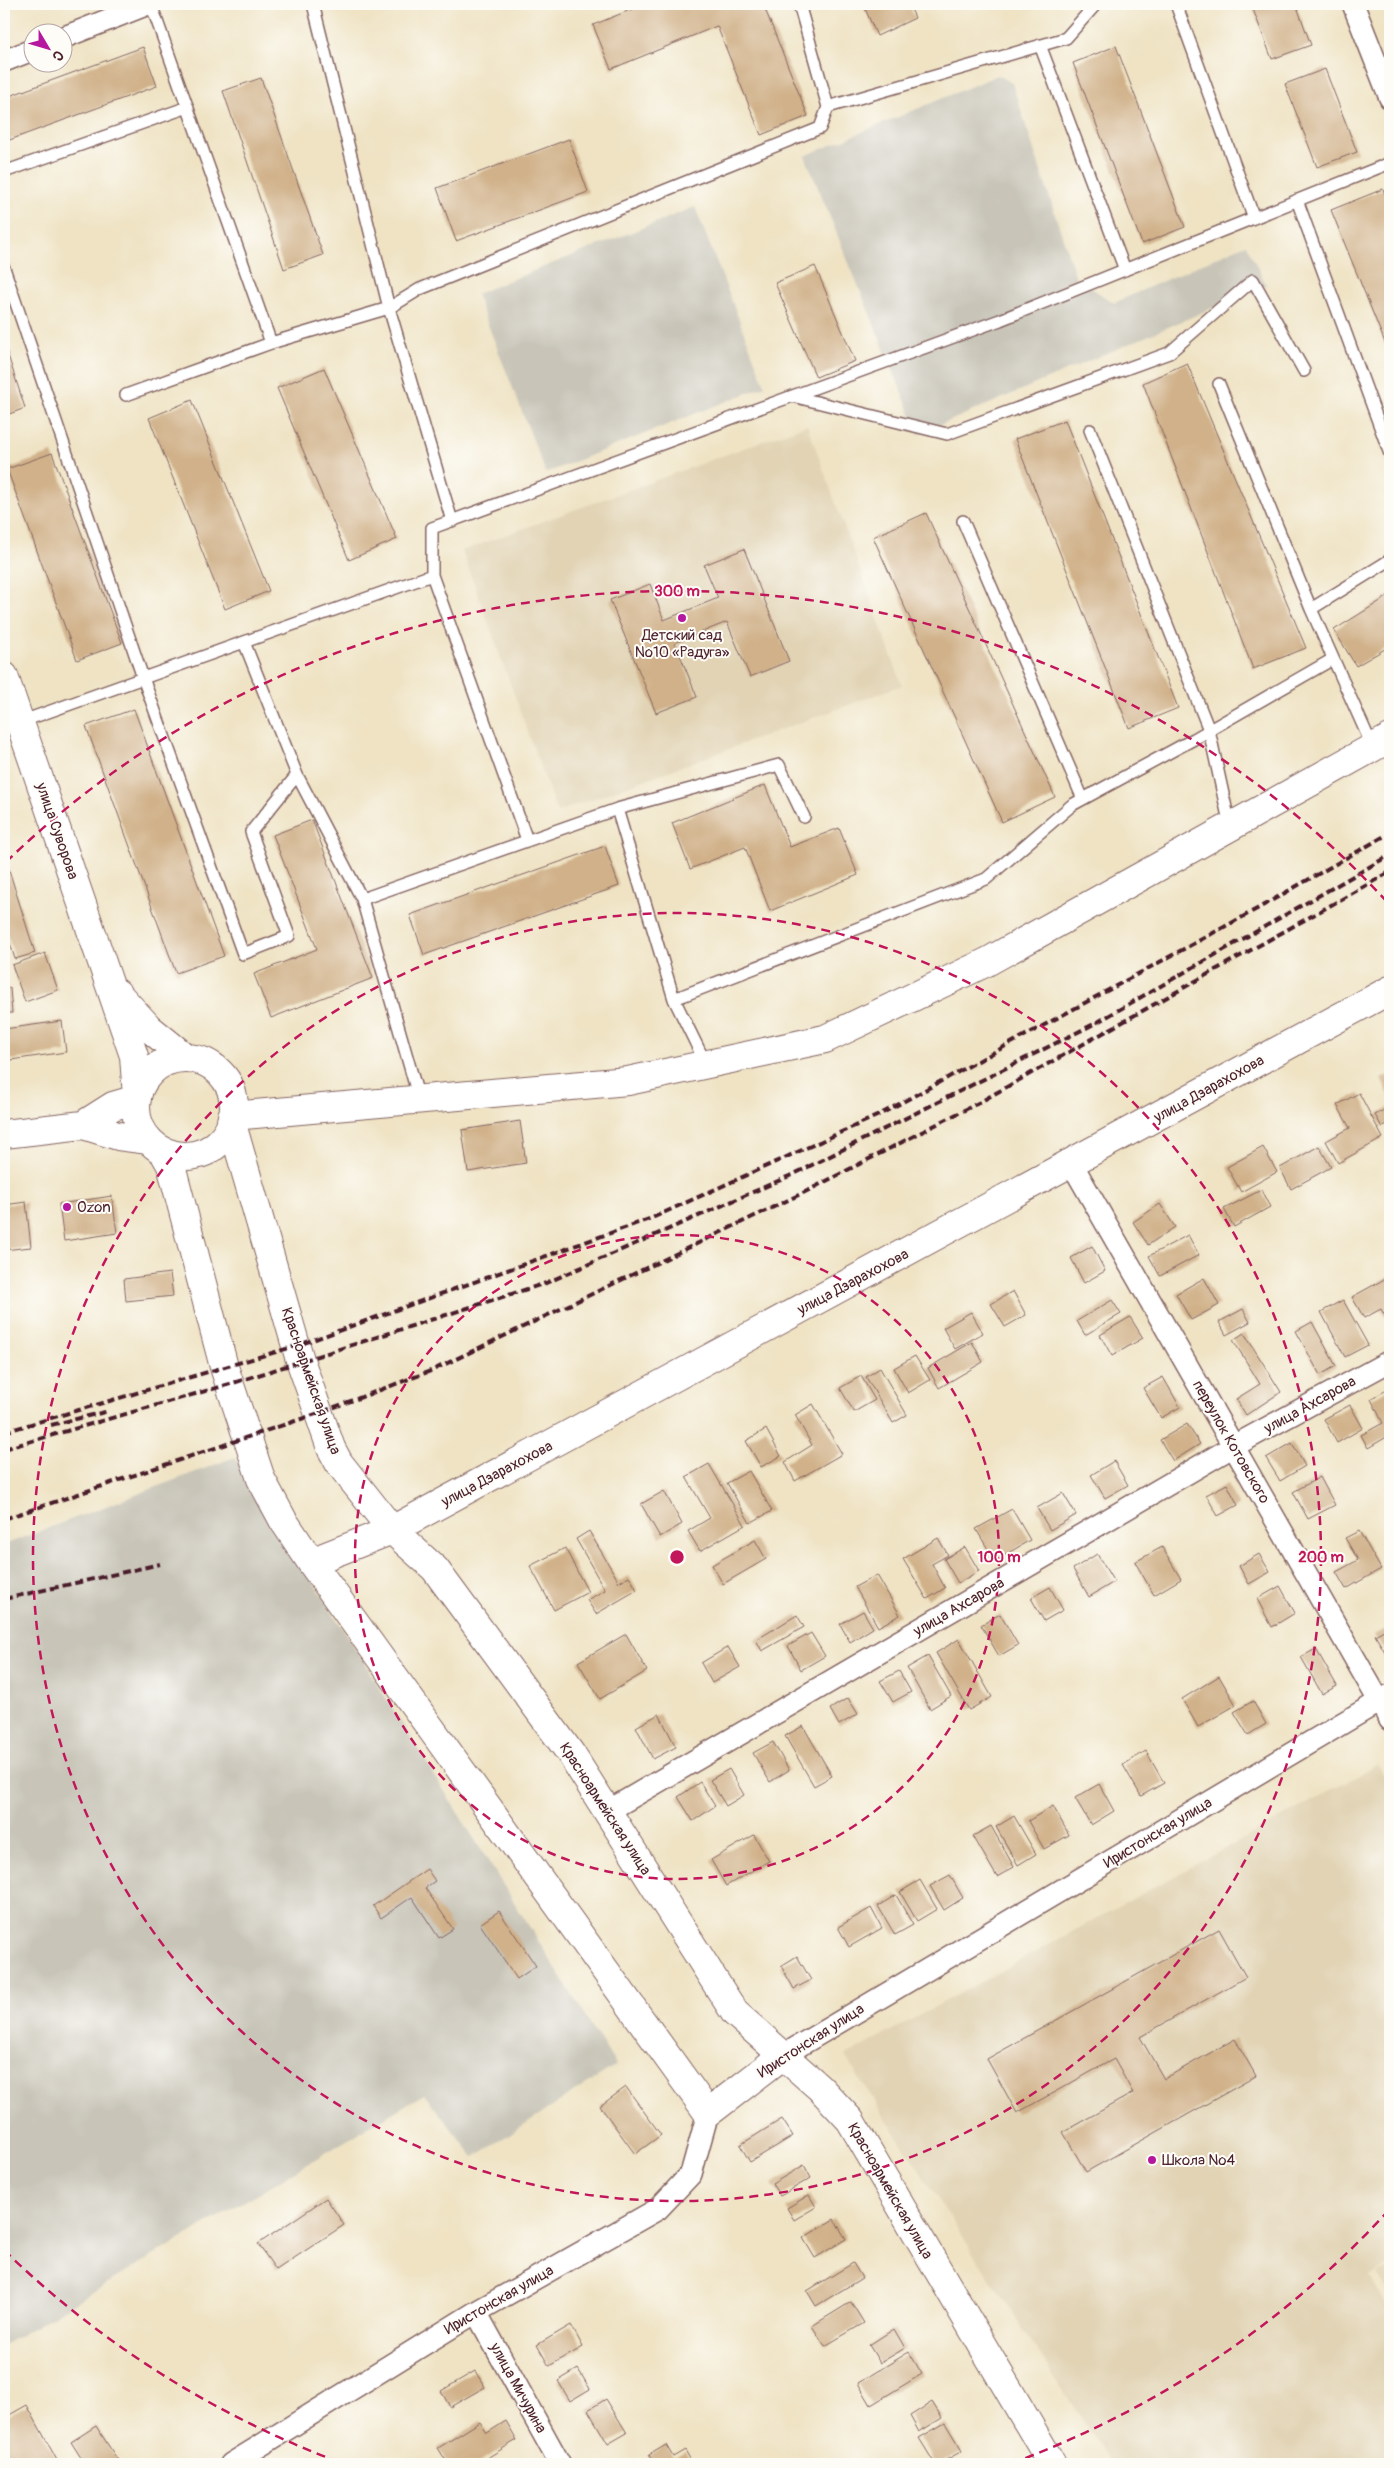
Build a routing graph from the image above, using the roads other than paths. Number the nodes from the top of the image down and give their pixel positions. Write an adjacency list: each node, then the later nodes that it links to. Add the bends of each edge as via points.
1 (150, 4): 7 (street); 12 (lane)
2 (313, 4): 20 (lane)
3 (798, 4): 13 (lane)
4 (1096, 4): 8 (lane, via 1066,38)
5 (1176, 4): 17 (lane)
6 (1353, 4): 11 (street)
7 (72, 34)
8 (1040, 45): 13 (lane); 19 (lane)
9 (22, 54): 10 (street)
10 (4, 61)
11 (1390, 98)
12 (188, 107): 15 (lane); 21 (lane)
13 (828, 107): 20 (lane, via 820,128 420,289)
14 (1390, 163): 16 (lane)
15 (4, 172)
16 (1298, 200): 17 (lane); 27 (lane)
17 (1254, 218): 19 (lane)
18 (4, 268): 36 (lane)
19 (1125, 270): 25 (lane, via 1000,320)
20 (389, 308): 21 (lane); 28 (lane)
21 (271, 343): 24 (lane)
22 (1304, 371): 25 (lane, via 1253,280 1169,353 947,434)
23 (1219, 384): 32 (lane)
24 (126, 394)
25 (792, 396): 28 (lane)
26 (1090, 430): 38 (lane)
27 (1390, 454)
28 (452, 521): 31 (lane, via 432,528)
29 (963, 521): 41 (lane)
30 (1390, 560): 32 (lane)
31 (432, 574): 33 (lane); 45 (lane)
32 (1311, 609): 34 (lane)
33 (244, 642): 36 (lane); 40 (lane)
34 (1333, 659): 38 (lane); 39 (lane)
35 (4, 676): 37 (street, улица Суворова)
36 (143, 678): 37 (lane); 40 (lane, via 243,954 289,936 251,832)
37 (20, 722): 47 (street, улица Суворова)
38 (1209, 730): 41 (lane); 44 (lane)
39 (1381, 743): 44 (street)
40 (297, 775): 46 (lane)
41 (1083, 799): 49 (lane, via 986,878)
42 (616, 809): 43 (lane, via 779,765); 45 (lane); 49 (lane)
43 (804, 817)
44 (1230, 828): 51 (street, via 987,962 825,1039)
45 (527, 840): 46 (lane)
46 (362, 899): 54 (lane)
47 (111, 986): 50 (street, улица Суворова, via 149,1028); 53 (street, улица Суворова, via 134,1056)
48 (1390, 990): 60 (street, улица Дзарахохова)
49 (674, 999): 51 (lane)
50 (186, 1058): 52 (street, via 210,1065); 53 (street, via 170,1060 155,1068 143,1081)
51 (706, 1064): 54 (street, via 628,1081)
52 (228, 1084): 55 (street); 56 (street, Красноармейская улица, via 233,1103)
53 (137, 1098): 57 (street, via 113,1106); 59 (street, via 138,1121)
54 (419, 1099): 55 (street)
55 (298, 1109): 56 (street)
56 (232, 1118): 59 (street, via 220,1140 200,1153 186,1156); 63 (street, Красноармейская улица, via 300,1360 331,1448 349,1478)
57 (83, 1125): 58 (street); 59 (street)
58 (4, 1134)
59 (156, 1145): 64 (street, via 171,1165 224,1367 261,1479)
60 (1072, 1164): 62 (street, переулок Котовского); 63 (street, улица Дзарахохова)
61 (1390, 1362): 62 (street, улица Ахсарова)
62 (1234, 1446): 65 (street, переулок Котовского); 67 (street, улица Ахсарова)
63 (392, 1530): 64 (street, улица Дзарахохова); 67 (street, Красноармейская улица, via 435,1570 571,1754)
64 (311, 1562): 69 (street)
65 (1385, 1698): 66 (street, переулок Котовского); 68 (street, Иристонская улица)
66 (1390, 1720)
67 (608, 1811): 68 (street, Красноармейская улица, via 734,2013)
68 (782, 2056): 69 (street, Иристонская улица); 73 (street, Красноармейская улица, via 820,2088 850,2120)
69 (708, 2113): 70 (street, Иристонская улица, via 691,2174 658,2209)
70 (476, 2312): 71 (street, Иристонская улица); 72 (street, улица Мичурина)
71 (231, 2464)
72 (560, 2464)
73 (1052, 2464)

